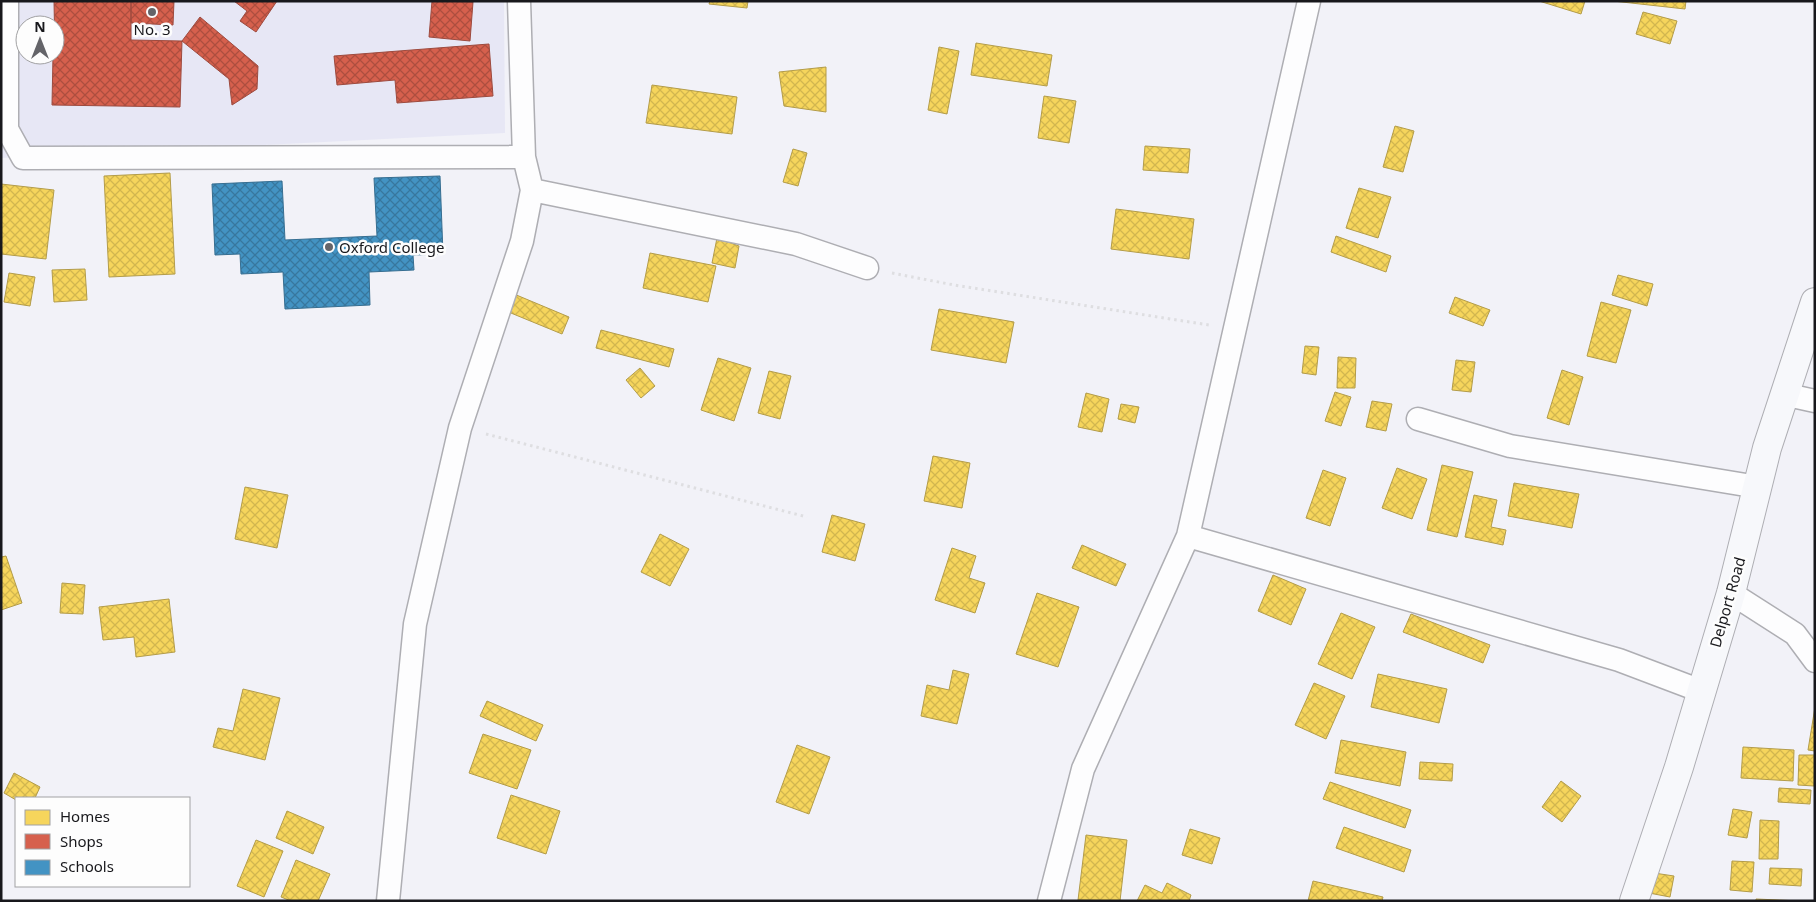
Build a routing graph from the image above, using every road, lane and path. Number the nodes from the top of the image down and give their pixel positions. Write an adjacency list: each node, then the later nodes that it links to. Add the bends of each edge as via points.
1 (7, 1): 4 (street, via 7,129 23,158)
2 (519, 1): 4 (street)
3 (1309, 1): 8 (street)
4 (524, 157): 5 (street)
5 (532, 190): 6 (street, via 796,244); 12 (street, via 522,241)
6 (867, 268): 8 (path, via 954,285)
7 (1815, 302): 9 (street, Delport Road)
8 (1234, 329): 15 (street)
9 (1783, 394): 10 (street); 13 (street, Delport Road)
10 (1815, 401)
11 (1418, 419): 13 (street, via 1510,446)
12 (460, 428): 14 (path); 19 (street, via 415,624)
13 (1758, 487): 16 (street, Delport Road)
14 (807, 517)
15 (1188, 536): 18 (street, via 1619,660); 20 (street, via 1083,769)
16 (1731, 593): 17 (street, via 1795,634); 18 (street, Delport Road)
17 (1815, 661)
18 (1701, 691): 21 (street, Delport Road)
19 (388, 901)
20 (1049, 901)
21 (1634, 901)

